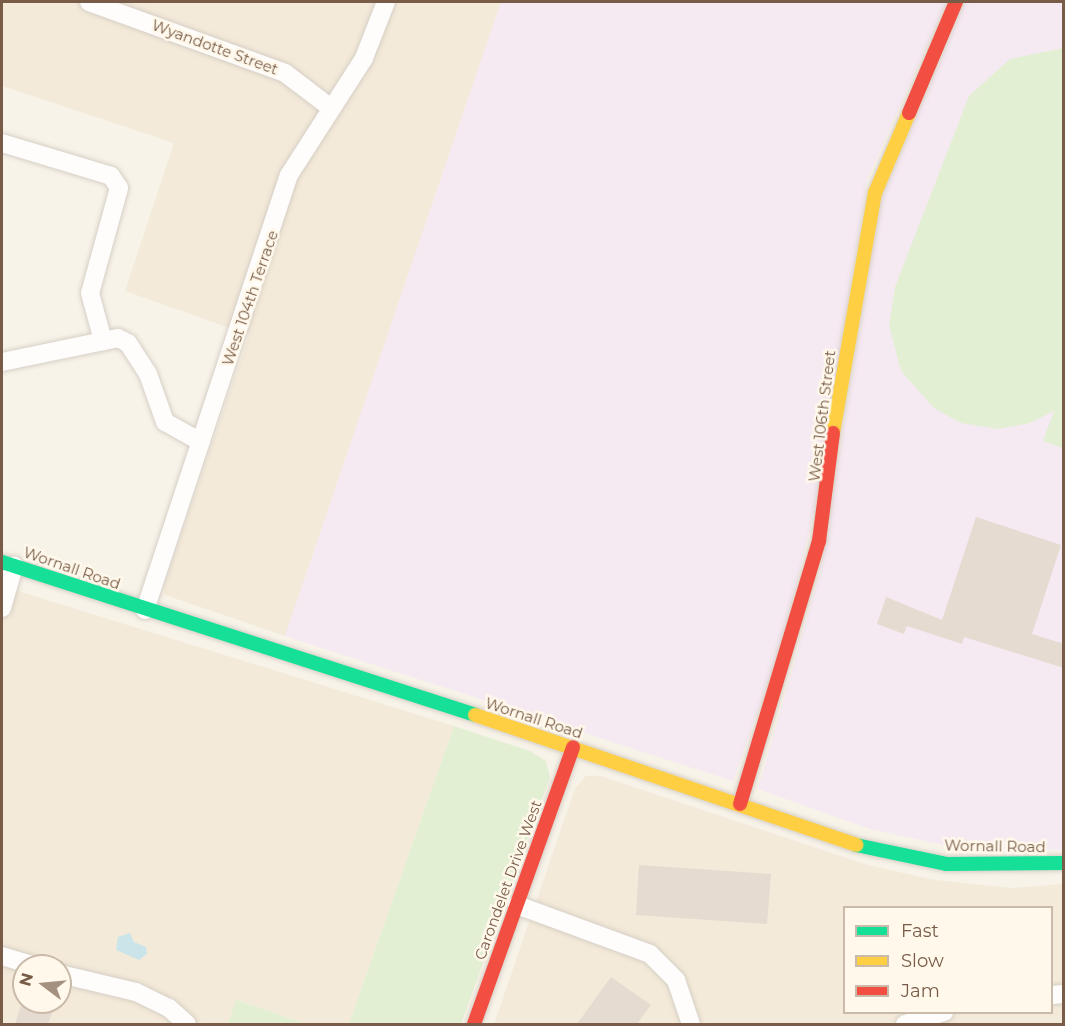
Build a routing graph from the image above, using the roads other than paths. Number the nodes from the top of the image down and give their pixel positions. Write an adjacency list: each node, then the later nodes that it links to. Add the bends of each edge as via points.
1 (89, 2): 4 (street, Wyandotte Street, via 285,73)
2 (386, 2): 4 (street, West 104th Terrace, via 364,58)
3 (956, 2): 13 (street, West 106th Street, via 875,193 837,398 819,541)
4 (331, 108): 8 (street, West 104th Terrace, via 289,175)
5 (2, 143): 6 (street, via 111,176 119,188 90,293)
6 (103, 341): 7 (street); 8 (street, via 128,342 148,374 165,422)
7 (2, 362)
8 (201, 442): 11 (street, West 104th Terrace)
9 (8, 564): 10 (street); 11 (street, Wornall Road)
10 (2, 608)
11 (145, 610): 12 (street, Wornall Road)
12 (573, 747): 13 (street, Wornall Road); 15 (street, Carondelet Drive West)
13 (740, 804): 14 (street, Wornall Road, via 838,842 946,864)
14 (1064, 863)
15 (517, 905): 19 (street, Carondelet Drive West); 20 (street, via 650,954 676,980)
16 (72, 977): 18 (street, via 136,992 169,1008)
17 (938, 1014): 21 (street)
18 (187, 1024)
19 (474, 1024)
20 (691, 1024)
21 (905, 1024)

